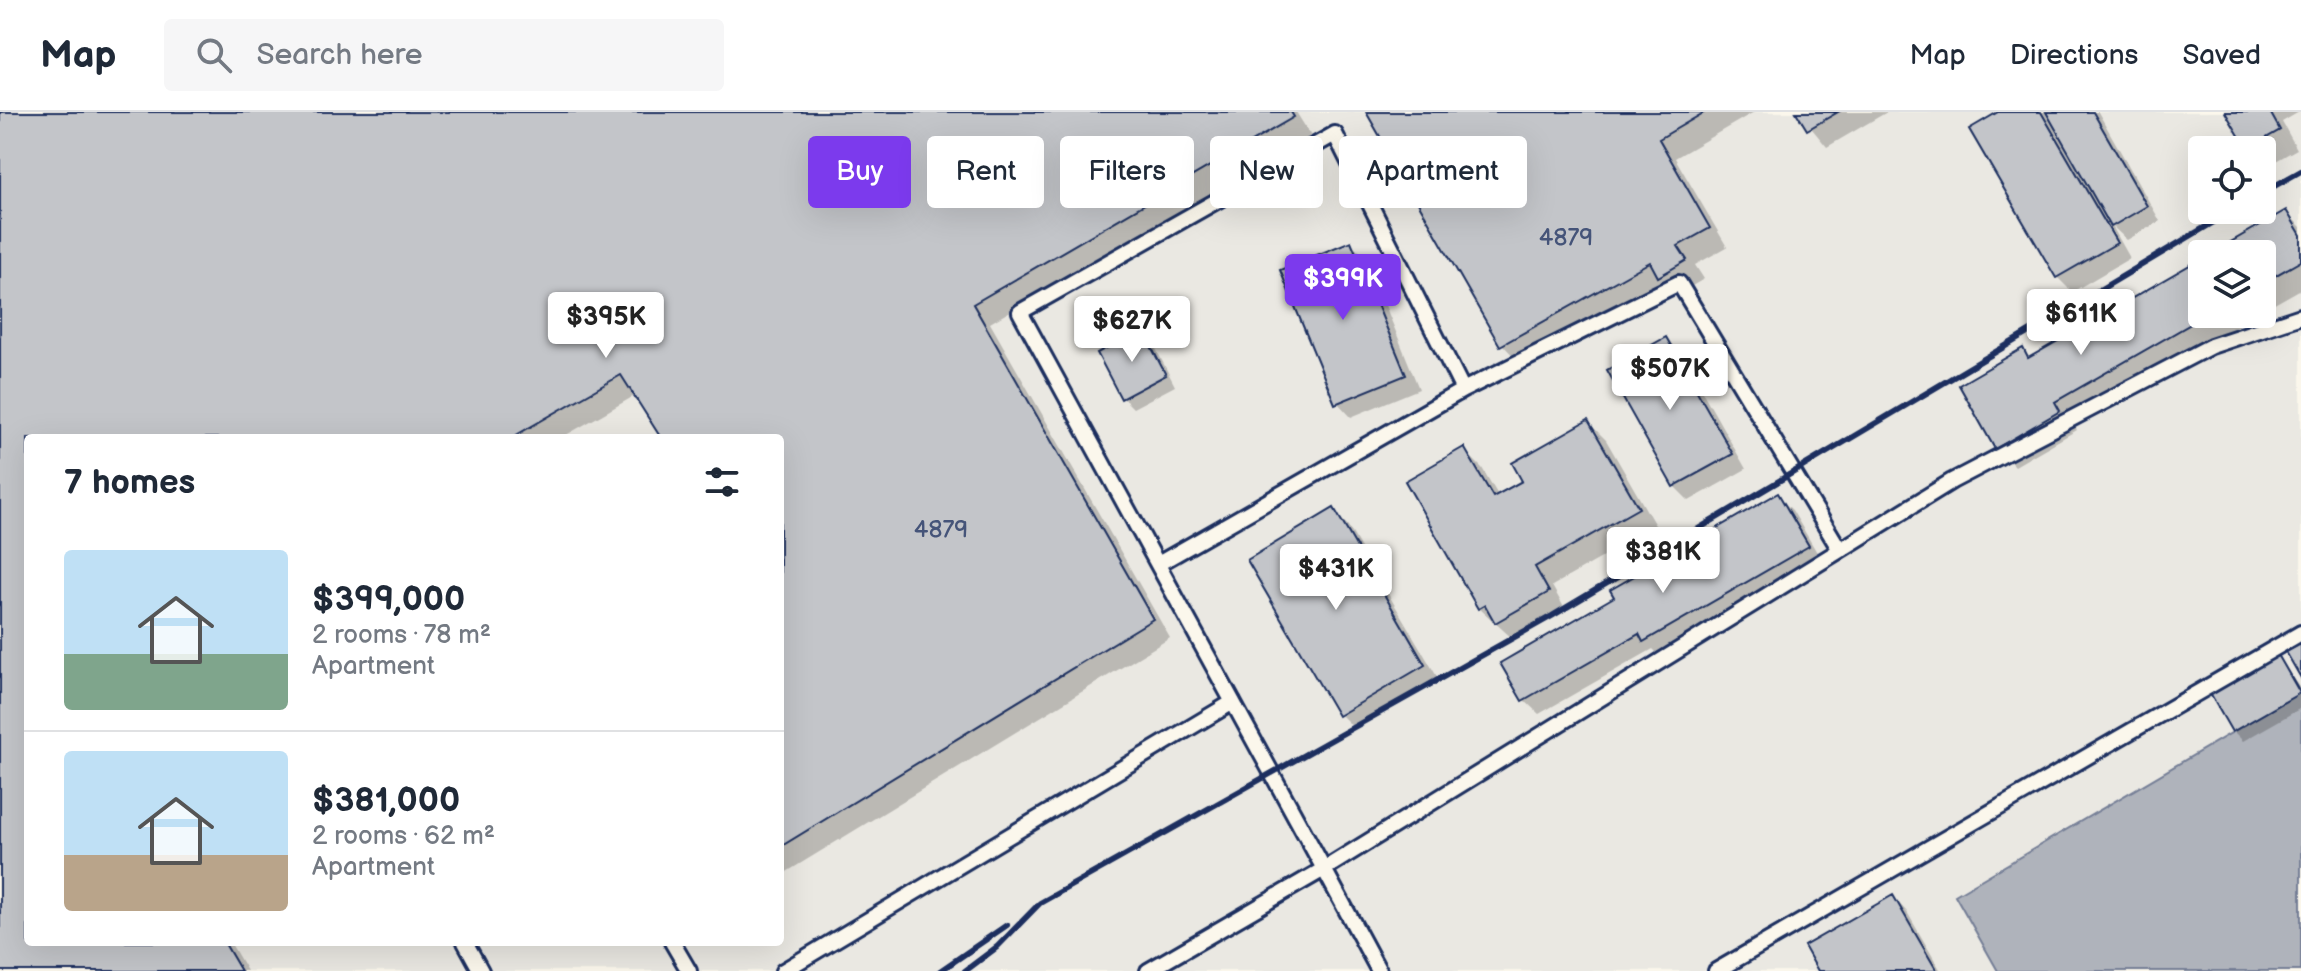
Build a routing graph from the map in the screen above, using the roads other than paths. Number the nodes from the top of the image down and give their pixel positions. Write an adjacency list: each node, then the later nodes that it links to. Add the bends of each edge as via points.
1 (2301, 316): 3 (lane, via 2211,346 1952,481)
2 (1463, 390): 3 (lane, via 1679,283); 4 (lane); 4 (lane, via 1335,134 1020,312)
3 (1840, 550): 7 (lane)
4 (1158, 564): 6 (lane)
5 (2301, 633): 15 (lane)
6 (1233, 702): 7 (lane); 12 (lane)
7 (1324, 869): 13 (lane); 14 (lane)
8 (467, 946): 10 (lane)
9 (674, 946): 11 (lane)
10 (481, 971)
11 (689, 971)
12 (783, 971)
13 (1148, 971)
14 (1379, 971)
15 (1716, 971)

